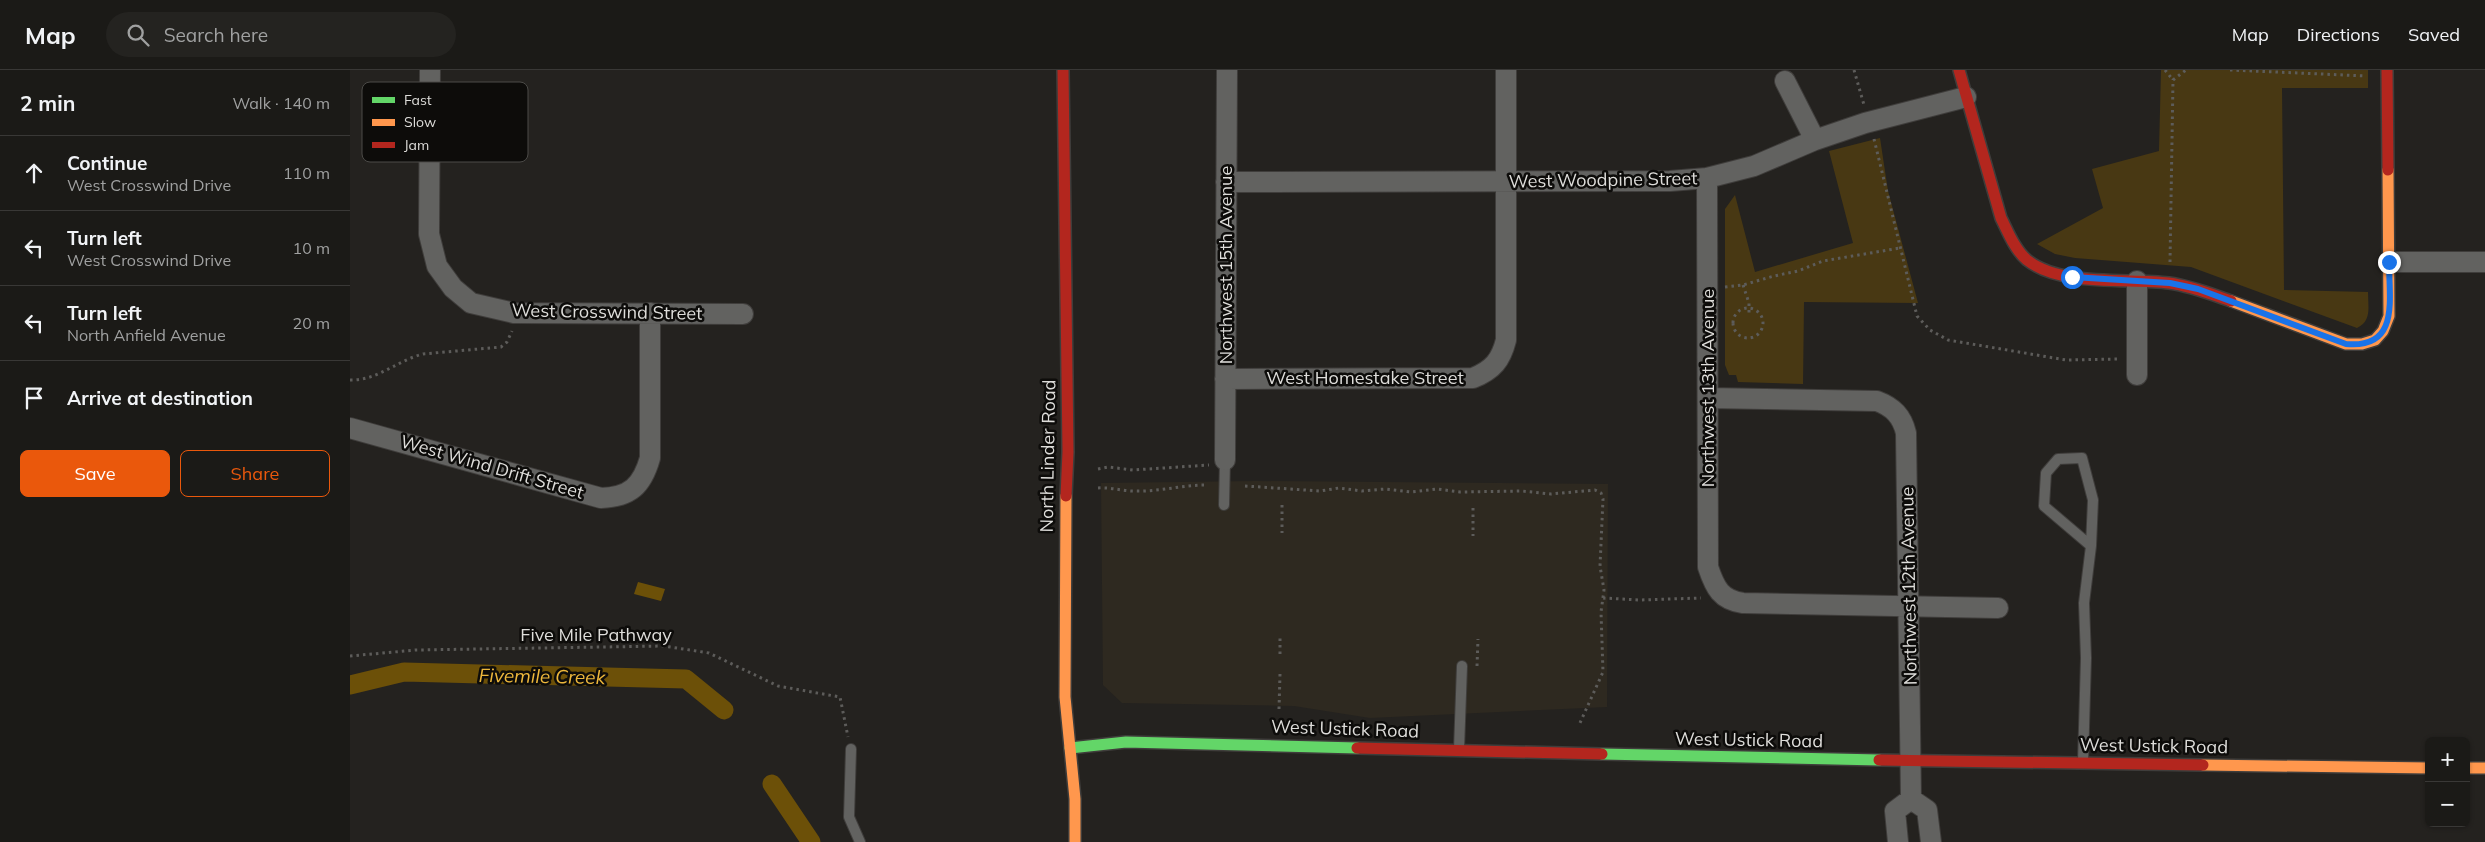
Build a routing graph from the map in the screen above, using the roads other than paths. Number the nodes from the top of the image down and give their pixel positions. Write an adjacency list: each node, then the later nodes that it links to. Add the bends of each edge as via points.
1 (1063, 70): 28 (main road, North Linder Road, via 1068,452 1064,530 1065,676)
2 (1227, 70): 12 (street, Northwest 15th Avenue)
3 (1506, 70): 11 (street)
4 (1959, 70): 7 (main road)
5 (2387, 74): 13 (main road)
6 (1786, 81): 8 (street)
7 (1966, 97): 8 (street, West Woodpine Street, via 1869,122); 15 (main road, via 2001,218 2012,241 2027,260 2072,277)
8 (1815, 140): 10 (street, West Woodpine Street, via 1754,166)
9 (429, 162): 16 (street, West Crosswind Street, via 429,234 437,266 453,288 471,303 514,313)
10 (1707, 178): 11 (street, West Woodpine Street); 20 (street, Northwest 13th Avenue)
11 (1506, 181): 12 (street, West Woodpine Street); 19 (street, West Homestake Street, via 1506,340 1499,361 1488,372 1474,378)
12 (1226, 182): 19 (street, Northwest 15th Avenue)
13 (2389, 262): 14 (street); 15 (main road, via 2386,327 2379,338 2362,346 2346,344 2198,289)
14 (2485, 262)
15 (2137, 281): 18 (street)
16 (650, 313): 17 (street, West Crosswind Street); 21 (street, West Wind Drift Street, via 650,458 646,472 633,490 618,497 601,498)
17 (743, 314)
18 (2137, 367)
19 (1225, 380): 22 (street, Northwest 15th Avenue)
20 (1708, 398): 25 (street, Northwest 12th Avenue, via 1876,401 1888,405 1898,414 1906,433); 25 (street, Northwest 13th Avenue, via 1708,567 1722,596 1744,603)
21 (350, 428)
22 (1217, 463): 23 (lane)
23 (1224, 505)
24 (2091, 546): 24 (lane, via 2092,500 2082,458 2058,459 2046,473 2044,506); 32 (lane, via 2084,603)
25 (1908, 606): 26 (street); 31 (street, Northwest 12th Avenue)
26 (1998, 608)
27 (1462, 666): 30 (lane)
28 (1070, 748): 30 (main road, West Ustick Road, via 1126,742); 38 (main road, North Linder Road)
29 (851, 750): 37 (lane, via 849,817)
30 (1459, 750): 31 (main road, West Ustick Road)
31 (1911, 760): 32 (main road, West Ustick Road); 36 (street, Northwest 12th Avenue)
32 (2083, 762): 33 (main road, West Ustick Road)
33 (2425, 768)
34 (2470, 768): 35 (main road)
35 (2485, 768)
36 (1912, 799): 39 (street, via 1895,811); 40 (street, via 1927,810)
37 (860, 842)
38 (1075, 842)
39 (1898, 842)
40 (1931, 842)

